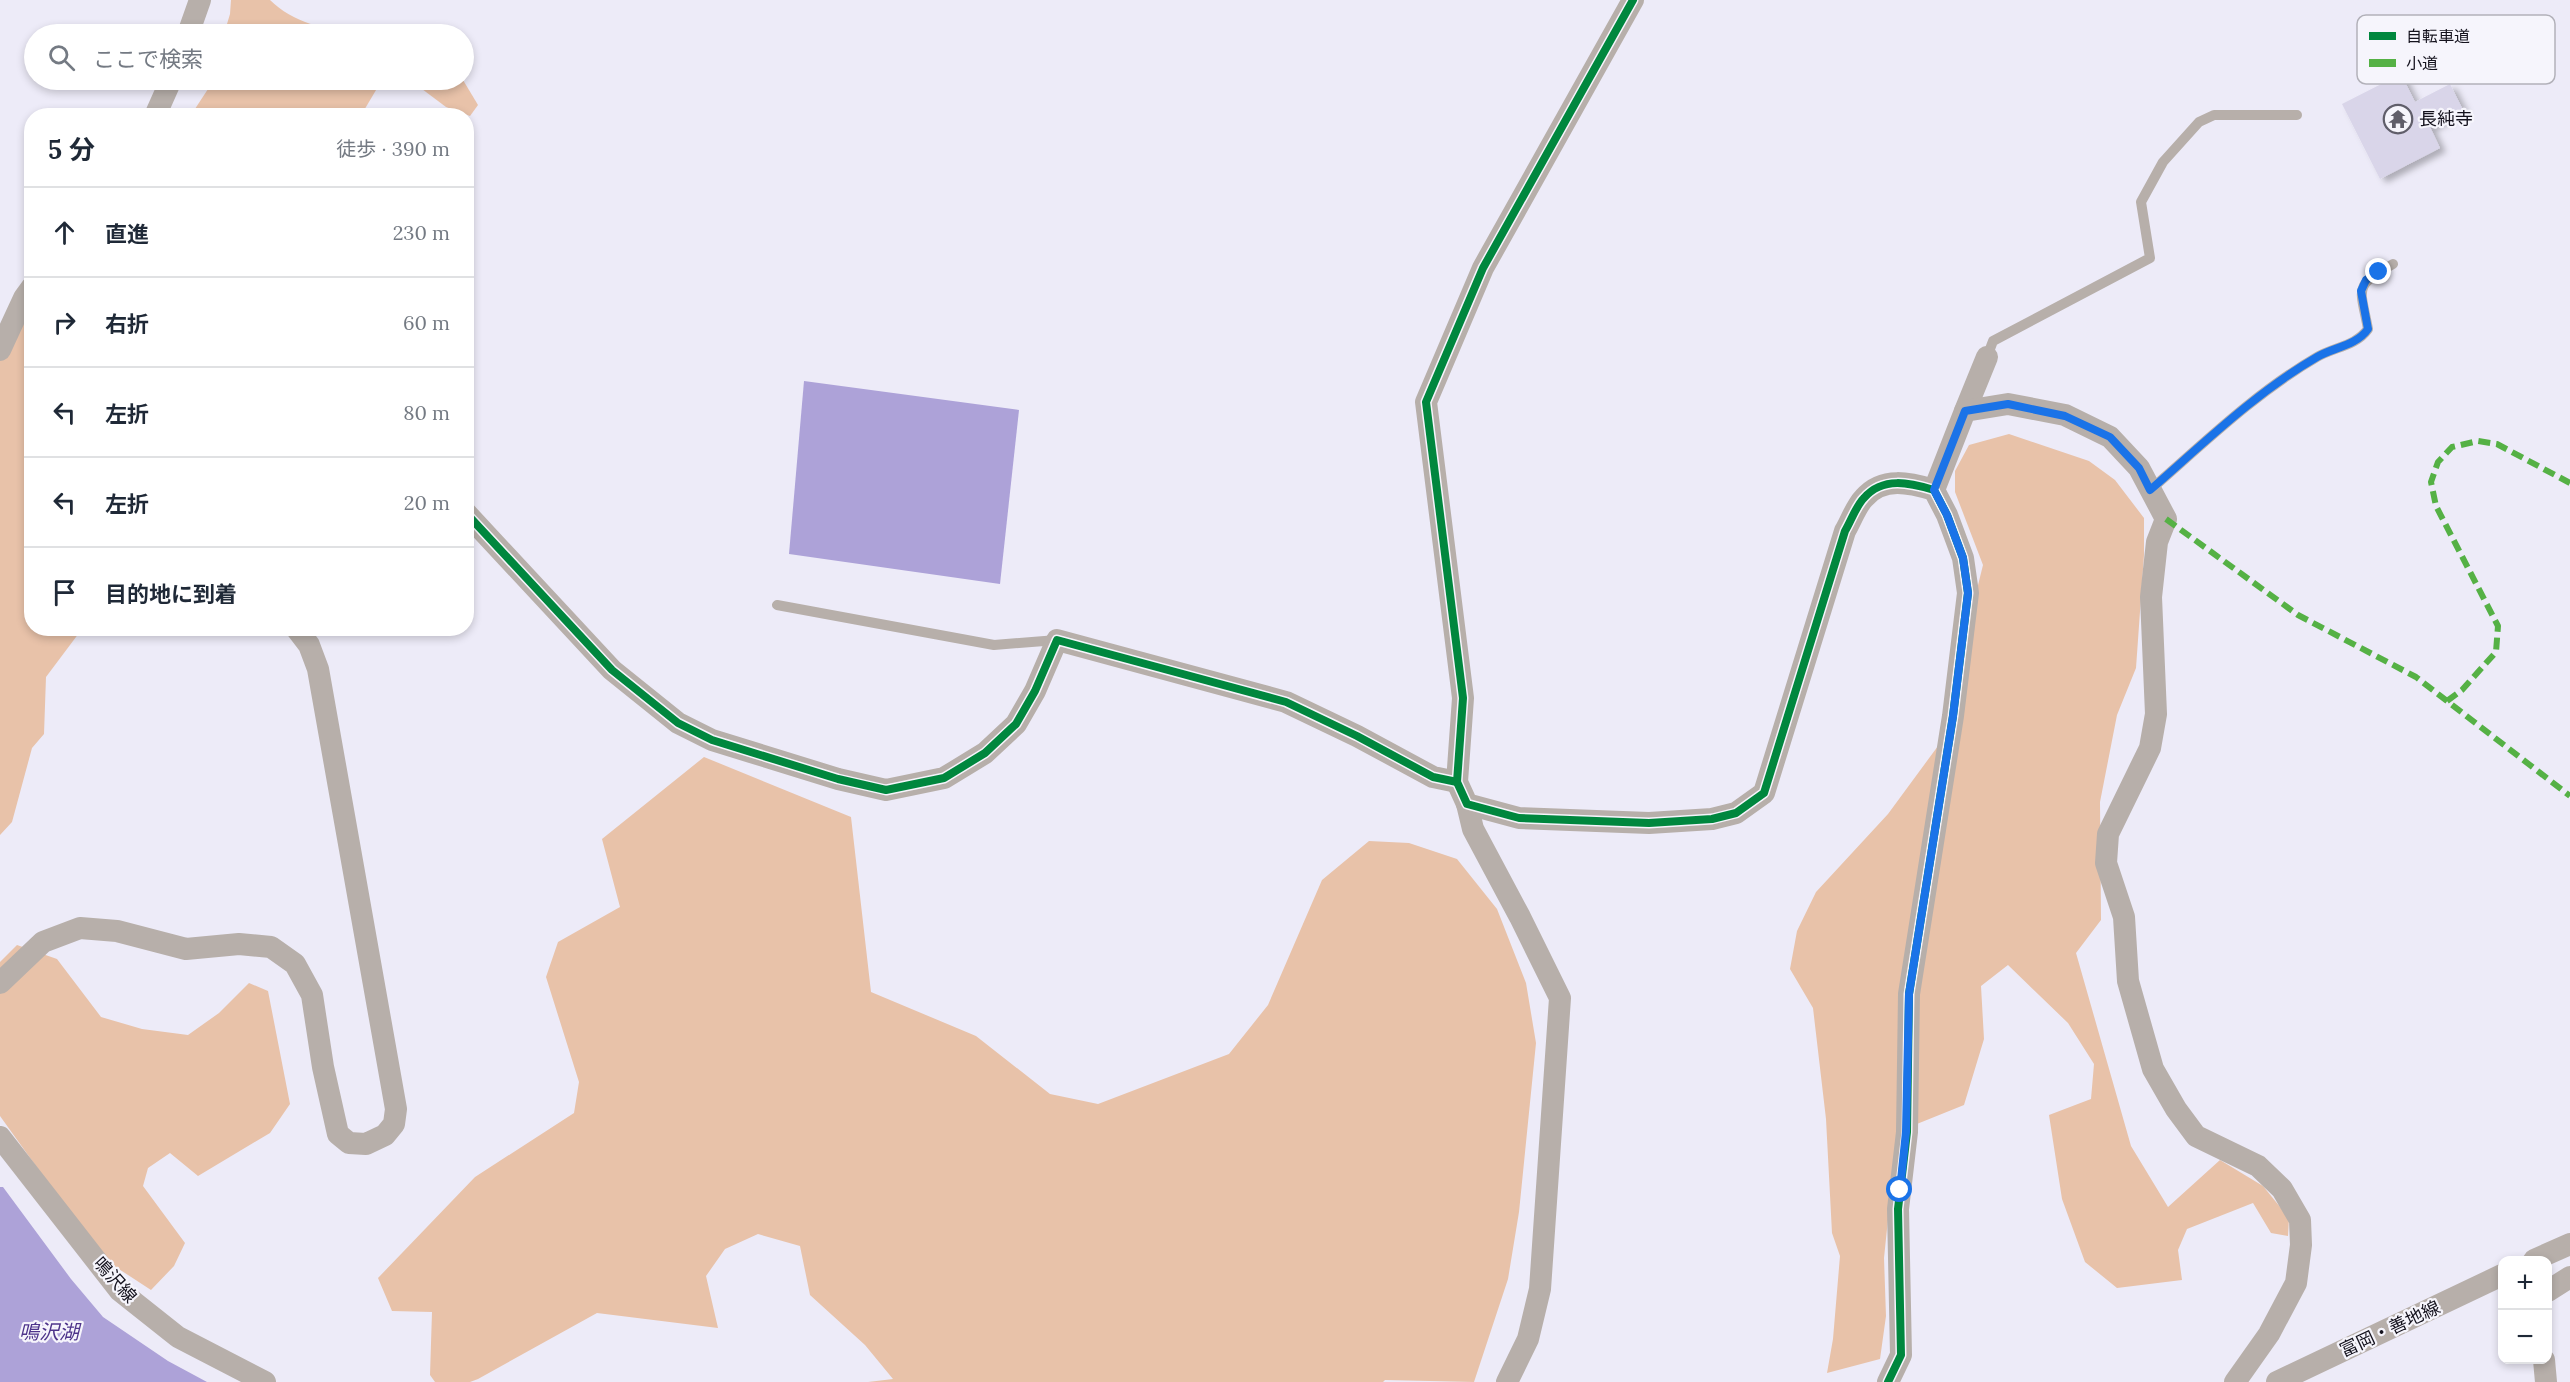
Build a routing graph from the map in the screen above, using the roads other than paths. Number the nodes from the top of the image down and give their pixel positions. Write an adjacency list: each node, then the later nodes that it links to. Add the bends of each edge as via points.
1 (200, 0): 3 (street)
2 (1633, 0): 18 (street, via 1482,268 1426,402 1463,698)
3 (192, 24)
4 (167, 90): 5 (street)
5 (159, 108)
6 (2297, 115): 10 (lane, via 2214,115 2199,122 2163,162 2141,202 2150,258 1993,341)
7 (2393, 264): 13 (lane, via 2366,280 2361,291 2368,329 2361,339 2319,356 2266,389)
8 (24, 298): 9 (street)
9 (0, 350)
10 (1987, 357): 11 (street)
11 (1965, 411): 12 (street); 13 (street, via 2008,404 2065,416 2110,437 2139,468)
12 (1934, 490): 19 (street, via 1908,482 1881,484 1864,498 1845,531 1764,793 1753,803 1736,813 1712,819 1649,823 1519,818); 30 (street, via 1963,558 1968,593 1953,716 1909,994 1906,1132 1898,1209 1901,1355)
13 (2150, 490): 31 (street, via 2166,519 2157,542 2151,597 2156,714 2150,748 2108,834 2106,863 2124,917 2128,981 2153,1069 2176,1109 2196,1136 2258,1166 2282,1189 2300,1220 2296,1283 2269,1334)
14 (474, 522): 17 (street, via 612,670 678,723 712,740 886,790 944,778 985,753 1016,724)
15 (777, 605): 17 (lane, via 994,645)
16 (302, 636): 20 (street, via 318,669 396,1109 394,1124 385,1136 366,1144 349,1143 338,1134 312,995 295,964 271,947 239,944 186,949 117,931 80,928 43,942)
17 (1057, 640): 18 (street, via 1286,702 1433,777)
18 (1457, 782): 19 (street)
19 (1467, 804): 29 (street, via 1473,829 1560,998 1540,1289 1528,1339)
20 (0, 983)
21 (0, 1137): 28 (street, 鳴沢線, via 120,1291 178,1337)
22 (2570, 1244): 23 (street)
23 (2543, 1256)
24 (2498, 1277): 32 (street, 富岡・善地線)
25 (2570, 1277): 26 (street)
26 (2552, 1288)
27 (2544, 1364): 33 (street)
28 (265, 1382)
29 (1507, 1382)
30 (1888, 1382)
31 (2235, 1382)
32 (2277, 1382)
33 (2546, 1382)

